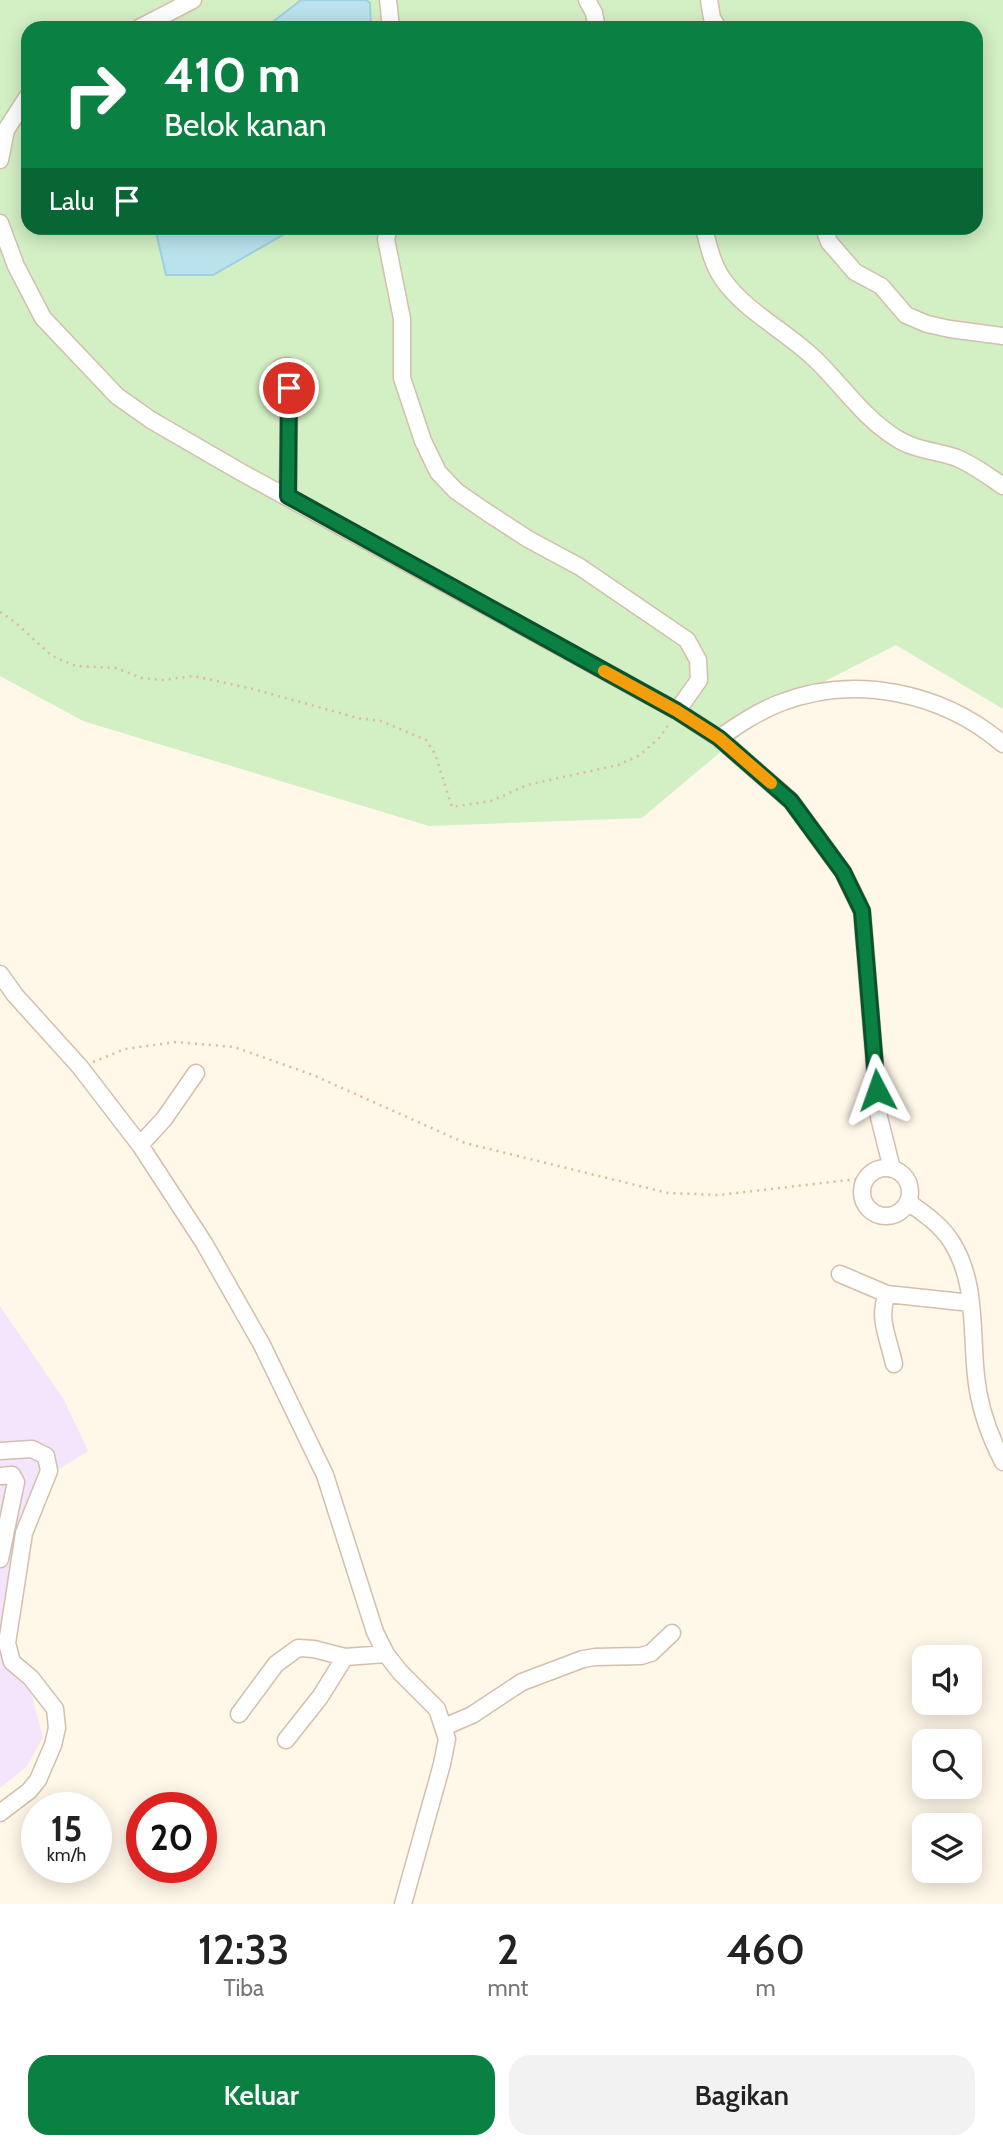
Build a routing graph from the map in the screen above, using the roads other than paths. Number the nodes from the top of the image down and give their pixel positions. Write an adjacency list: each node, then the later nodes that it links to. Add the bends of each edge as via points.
1 (192, 0): 5 (street)
2 (388, 0): 6 (street)
3 (587, 0): 7 (street)
4 (709, 0): 8 (street)
5 (152, 21)
6 (390, 21)
7 (596, 21)
8 (714, 21)
9 (21, 107): 10 (street, via 6,130)
10 (0, 160)
11 (0, 223): 18 (street, via 43,318 117,396 151,420)
12 (387, 235): 19 (street, via 402,319 402,379 438,472 488,513 600,580 687,640 698,660 699,680)
13 (706, 235): 17 (street, via 722,278 754,311 819,362 868,416 895,438 970,464)
14 (827, 235): 15 (street, via 855,272 881,286 906,315 950,329)
15 (1003, 336)
16 (289, 388): 18 (street)
17 (1003, 486)
18 (288, 496): 19 (street)
19 (677, 711): 20 (street)
20 (719, 738): 21 (street, via 781,703 864,688 913,696 950,709); 25 (street, via 791,801 843,872 862,911 878,1117)
21 (1003, 744)
22 (0, 974): 24 (street)
23 (196, 1073): 24 (street)
24 (139, 1145): 36 (street, via 204,1243 262,1345 325,1475 374,1632)
25 (892, 1169): 26 (street, via 905,1179); 26 (street, via 880,1169 866,1178 864,1202 872,1212 888,1216)
26 (908, 1202): 29 (street, via 950,1239 961,1259)
27 (840, 1274): 28 (street)
28 (887, 1294): 29 (street); 30 (street, via 882,1320)
29 (971, 1303): 32 (street, via 981,1410)
30 (894, 1364)
31 (0, 1451): 41 (street, via 32,1449 46,1456 50,1471 24,1533 6,1643 12,1662 55,1709 57,1728 35,1786)
32 (1003, 1462)
33 (0, 1476): 34 (street, via 12,1475 16,1482)
34 (0, 1559)
35 (672, 1633): 39 (street, via 651,1653 583,1659 522,1682)
36 (386, 1654): 37 (street); 39 (street, via 437,1709)
37 (345, 1657): 38 (street, via 305,1648 293,1651 276,1664); 40 (street)
38 (239, 1714)
39 (444, 1727): 42 (street, via 447,1739 442,1764)
40 (286, 1740)
41 (0, 1813)
42 (403, 1904)

